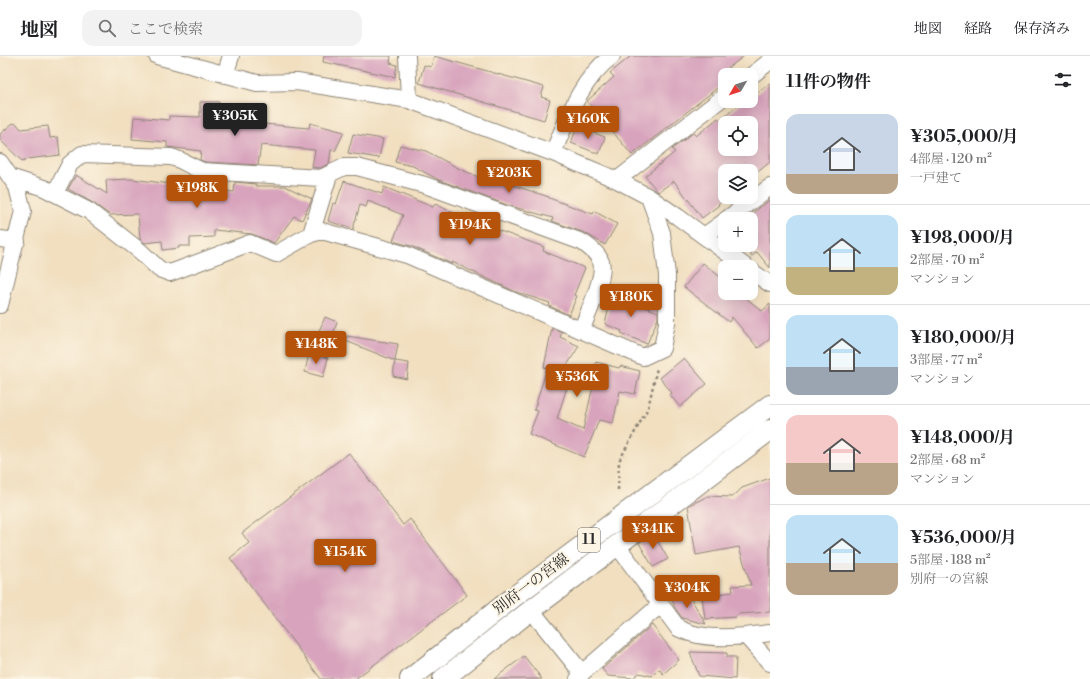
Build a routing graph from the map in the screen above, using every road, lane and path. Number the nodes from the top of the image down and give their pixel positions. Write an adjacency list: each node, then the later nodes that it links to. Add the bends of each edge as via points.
1 (157, 56): 7 (street)
2 (231, 56): 7 (street)
3 (407, 56): 8 (street)
4 (612, 56): 10 (street, via 600,65 577,97)
5 (770, 61): 6 (street)
6 (758, 70)
7 (225, 75): 8 (street, via 257,83 297,82)
8 (409, 100): 10 (street)
9 (718, 101): 14 (street)
10 (553, 153): 14 (street)
11 (0, 162): 13 (street)
12 (329, 175): 16 (street, via 321,178 202,171 191,167 182,159 171,157 82,154 70,164); 20 (street); 28 (street, via 344,167 357,167 425,185 582,242 596,253 602,263 600,279)
13 (10, 177): 16 (street); 23 (street, via 17,187 23,211)
14 (617, 180): 17 (street)
15 (770, 187): 18 (street)
16 (55, 193): 20 (street, via 89,211 159,269 170,273 250,243 276,254)
17 (649, 197): 21 (street); 29 (street, via 662,232 667,275 667,323 662,348)
18 (737, 212)
19 (718, 226): 21 (street)
20 (310, 234): 28 (street, via 322,231 407,255)
21 (704, 236): 24 (street)
22 (0, 240): 23 (street)
23 (17, 241): 27 (street)
24 (737, 260)
25 (758, 276): 26 (street)
26 (770, 284)
27 (0, 305)
28 (582, 329): 29 (street, via 643,357)
29 (657, 350): 32 (path, via 658,363 648,408 619,460)
30 (770, 405): 40 (main road, 別府一の宮線 / 11, via 515,596)
31 (770, 430): 33 (main road, 別府一の宮線 / 11)
32 (618, 490)
33 (619, 545): 34 (street); 35 (main road, 別府一の宮線 / 11)
34 (660, 605): 37 (street, via 678,628 689,634); 39 (street)
35 (532, 610): 39 (street); 41 (main road, 別府一の宮線 / 11)
36 (770, 633): 37 (street)
37 (746, 636): 38 (street)
38 (770, 663)
39 (580, 676)
40 (410, 679)
41 (443, 679)

